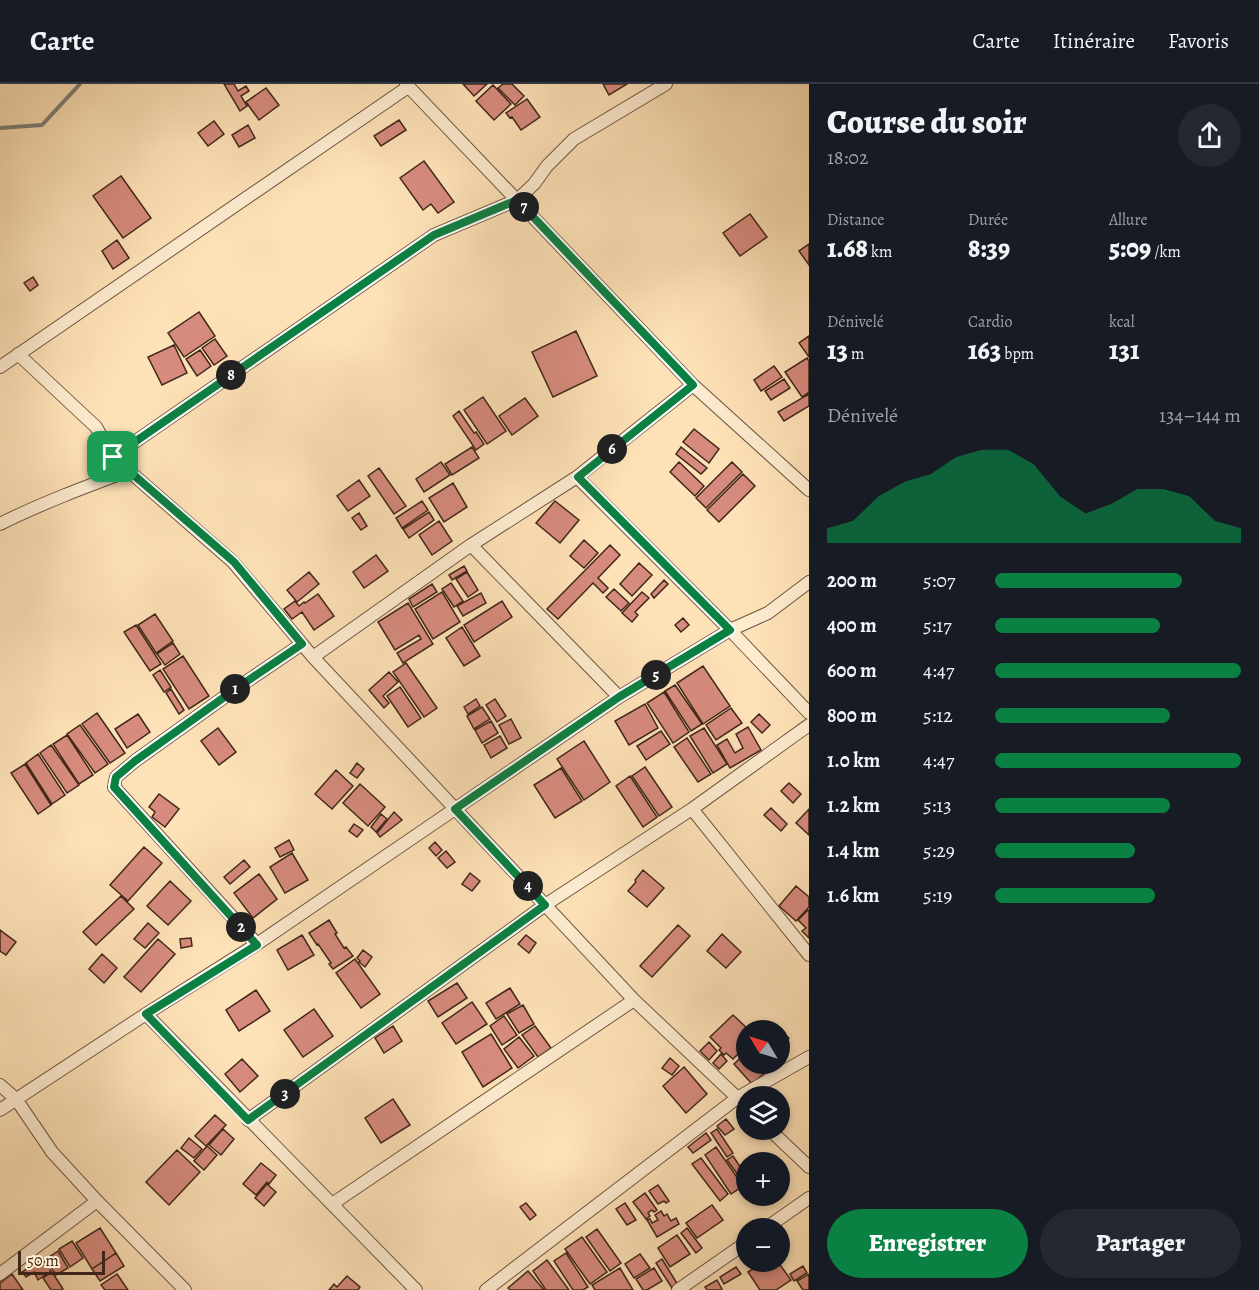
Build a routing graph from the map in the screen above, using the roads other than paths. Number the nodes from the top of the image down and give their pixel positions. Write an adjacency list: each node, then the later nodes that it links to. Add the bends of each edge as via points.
1 (666, 84): 3 (street, via 574,140)
2 (407, 85): 3 (street); 4 (street)
3 (517, 200): 6 (street); 7 (street, via 434,235)
4 (18, 354): 5 (street); 7 (street, via 96,427)
5 (0, 367)
6 (693, 385): 9 (street); 10 (street)
7 (113, 457): 8 (street)
8 (128, 471): 11 (street); 15 (street, via 234,562)
9 (578, 477): 12 (street); 14 (street)
10 (809, 490)
11 (0, 524)
12 (471, 545): 16 (street); 17 (street)
13 (809, 582): 14 (street, via 768,613)
14 (730, 630): 17 (street); 18 (street)
15 (302, 644): 16 (street); 23 (street, via 135,761 116,777 114,787)
16 (313, 657): 20 (street)
17 (619, 697): 20 (street)
18 (809, 713)
19 (809, 725): 21 (street)
20 (455, 809): 22 (street); 23 (street)
21 (692, 809): 22 (street); 24 (street)
22 (545, 905): 25 (street); 34 (street)
23 (257, 945): 26 (street)
24 (809, 955)
25 (634, 1000): 30 (street); 39 (street)
26 (146, 1014): 31 (street); 34 (street)
27 (809, 1057): 29 (street)
28 (0, 1085): 31 (street)
29 (758, 1086)
30 (736, 1097)
31 (16, 1099): 33 (street); 38 (street, via 52,1152)
32 (736, 1099): 45 (street)
33 (0, 1110)
34 (248, 1120): 39 (street)
35 (781, 1140): 36 (street)
36 (809, 1167)
37 (809, 1198): 40 (street)
38 (96, 1201): 42 (street); 43 (street)
39 (332, 1204): 44 (street)
40 (780, 1218)
41 (736, 1250): 46 (street)
42 (0, 1274)
43 (185, 1290)
44 (416, 1290)
45 (486, 1290)
46 (678, 1290)

